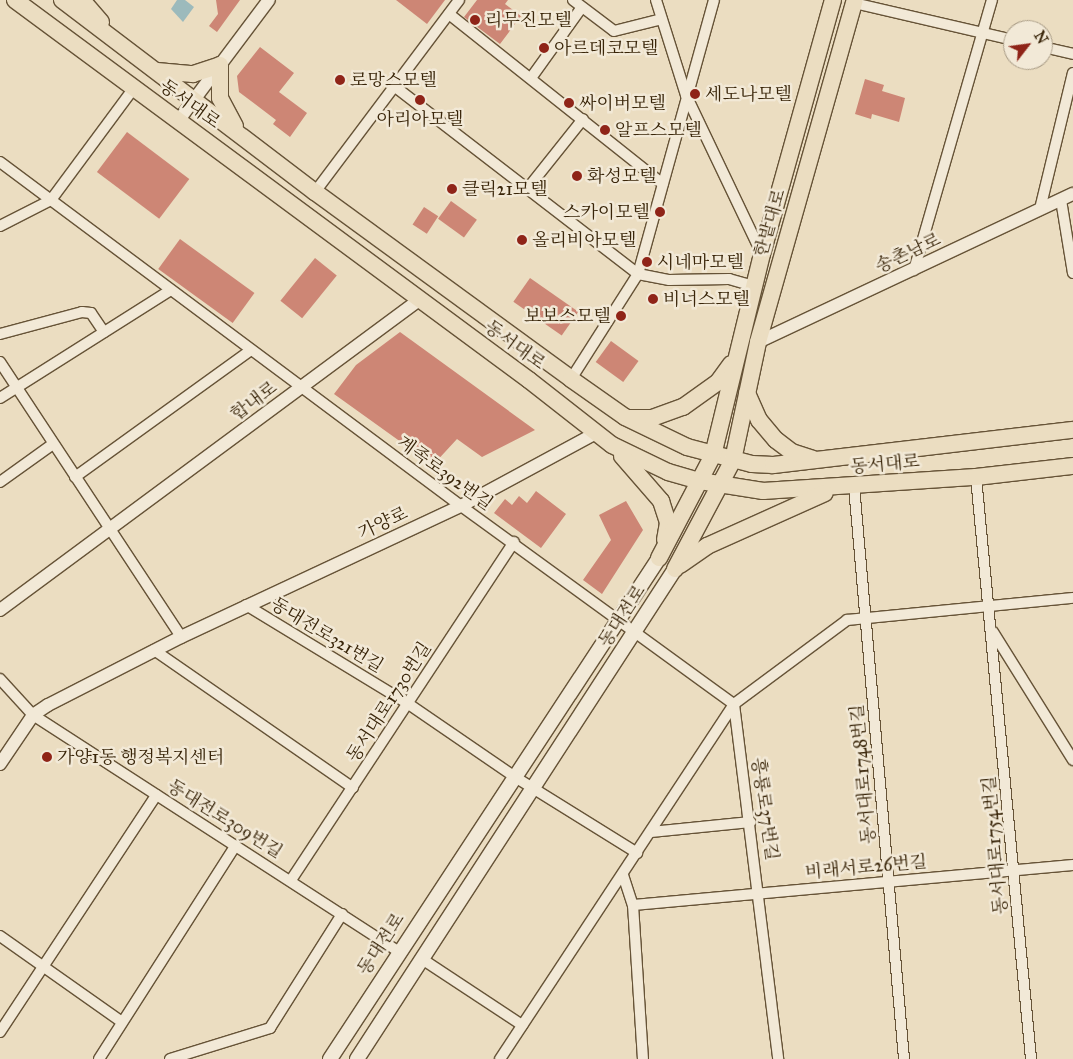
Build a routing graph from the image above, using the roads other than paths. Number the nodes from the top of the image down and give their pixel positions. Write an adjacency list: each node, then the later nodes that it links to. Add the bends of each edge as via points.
1 (15, 0): 25 (main road, 동서대로)
2 (62, 0): 15 (main road, 동서대로)
3 (82, 0): 15 (main road, via 100,17)
4 (269, 0): 20 (street)
5 (459, 0): 13 (street)
6 (573, 0): 12 (street)
7 (656, 0): 14 (street, 한밭대로)
8 (714, 0): 26 (street)
9 (833, 0): 40 (main road, 한밭대로)
10 (992, 0): 16 (street)
11 (854, 1): 16 (street); 49 (main road, 한밭대로)
12 (582, 8): 14 (street, via 609,29 619,31); 23 (street)
13 (449, 14): 23 (street); 24 (street)
14 (662, 19): 26 (street, 한밭대로)
15 (103, 31): 21 (main road, 동서대로)
16 (984, 33): 17 (street); 41 (street)
17 (1003, 38)
18 (1053, 49): 19 (street)
19 (1073, 54)
20 (220, 65): 21 (main road, via 192,74); 27 (street); 30 (main road, via 220,98)
21 (154, 71): 27 (main road, 동서대로)
22 (1073, 74): 38 (street)
23 (531, 78): 28 (street)
24 (394, 86): 33 (street); 34 (street)
25 (134, 88): 29 (main road, 동서대로); 36 (street)
26 (686, 95): 32 (street); 40 (street, 한밭대로)
27 (194, 100): 29 (street); 30 (main road, 동서대로)
28 (583, 119): 32 (street); 33 (street)
29 (178, 120): 46 (main road, 동서대로)
30 (242, 138): 34 (main road, 동서대로)
31 (0, 162): 36 (street, 계족로392번길)
32 (663, 184): 43 (street)
33 (528, 188): 43 (street)
34 (315, 192): 53 (main road, 동서대로)
35 (1073, 194): 37 (street, 송촌남로)
36 (50, 200): 39 (street); 45 (street, 계족로392번길)
37 (1061, 200): 38 (street, 송촌남로); 42 (street)
38 (1040, 209): 41 (street, 송촌남로)
39 (0, 226)
40 (762, 254): 44 (main road, 한밭대로)
41 (914, 270): 49 (street, 송촌남로)
42 (1073, 273)
43 (638, 274): 44 (street, via 669,280 729,279); 53 (street)
44 (754, 286): 51 (main road, 한밭대로)
45 (171, 290): 47 (street); 50 (street, 계족로392번길)
46 (419, 300): 55 (street, 합내로); 60 (main road, 동서대로)
47 (104, 332): 48 (street, via 90,313 82,312); 54 (street)
48 (0, 334)
49 (758, 342): 56 (main road, 한밭대로)
50 (251, 350): 55 (street, 계족로392번길); 67 (street)
51 (736, 355): 58 (main road, via 718,382 683,407 652,418); 63 (main road, 한밭대로)
52 (0, 362): 54 (street)
53 (571, 379): 58 (main road, 동서대로)
54 (16, 387): 57 (street); 61 (street)
55 (302, 387): 73 (street, 계족로392번길); 74 (street, 합내로)
56 (747, 393): 64 (main road, 한밭대로); 65 (main road, via 759,420 776,440 792,452)
57 (0, 398)
58 (625, 417): 63 (main road, 동서대로, via 687,448)
59 (1073, 430): 65 (main road, 동서대로)
60 (596, 433): 62 (main road, 동서대로); 73 (street, 가양로)
61 (54, 444): 67 (street); 69 (street)
62 (612, 445): 70 (main road, 동서대로, via 668,472); 76 (main road, via 654,490 666,512 668,529)
63 (713, 455): 64 (main road, 동서대로); 70 (main road, 동대전로)
64 (733, 460): 65 (main road, 동서대로, via 760,465); 71 (main road, 동대전로)
65 (825, 460)
66 (1073, 466): 68 (main road, 동서대로)
67 (75, 477): 74 (street)
68 (976, 477): 72 (main road, 동서대로); 80 (street, 동서대로1754번길)
69 (0, 482)
70 (700, 482): 71 (main road, 동서대로); 76 (main road, 동대전로)
71 (720, 485): 72 (main road, 동서대로, via 763,491); 77 (main road, 동대전로)
72 (848, 487): 77 (main road, via 792,506 716,542); 82 (street, 동서대로1748번길)
73 (461, 506): 75 (street, 계족로392번길); 79 (street, 가양로)
74 (111, 530): 81 (street, 합내로); 86 (street)
75 (514, 542): 83 (street, 계족로392번길); 89 (street, 동서대로1730번길)
76 (659, 558): 83 (main road, 동대전로)
77 (675, 569): 85 (main road, 동대전로)
78 (1073, 598): 80 (street)
79 (246, 606): 86 (street, 가양로); 89 (street, 동대전로321번길)
80 (988, 606): 82 (street); 84 (street, 동서대로1754번길)
81 (0, 610)
82 (866, 619): 90 (street, via 847,620); 106 (street, 동서대로1748번길)
83 (619, 622): 85 (street); 94 (main road, 동대전로)
84 (990, 628): 92 (street, 동서대로1754번길); 103 (street, 동서대로1754번길)
85 (635, 633): 90 (street); 95 (main road, 동대전로)
86 (180, 637): 87 (street, 가양로)
87 (154, 650): 91 (street, 가양로); 96 (street)
88 (0, 679): 91 (street, 동대전로309번길)
89 (407, 703): 94 (street, 동대전로321번길); 96 (street, 동서대로1730번길)
90 (734, 704): 98 (street, 흥룡로37번길); 99 (street)
91 (33, 715): 93 (street, 가양로); 97 (street, 동대전로309번길)
92 (1073, 760)
93 (0, 764)
94 (515, 777): 95 (street); 111 (main road, 동대전로)
95 (531, 786): 101 (street); 112 (main road, 동대전로)
96 (353, 788): 105 (street, 동서대로1730번길)
97 (156, 795): 100 (street, 동대전로309번길); 113 (street)
98 (751, 822): 99 (street); 107 (street, 흥룡로37번길)
99 (651, 832): 101 (street)
100 (235, 846): 105 (street, 동대전로309번길); 114 (street)
101 (637, 853): 104 (street)
102 (1073, 865): 103 (street, 비래서로26번길)
103 (1013, 870): 106 (street, 비래서로26번길); 125 (street, 동서대로1754번길)
104 (623, 875): 108 (street); 115 (street)
105 (291, 880): 109 (street, 동대전로309번길)
106 (889, 881): 107 (street, 비래서로26번길); 124 (street, 동서대로1748번길)
107 (760, 893): 108 (street, 비래서로26번길); 123 (street, 흥룡로37번길)
108 (633, 905): 122 (street)
109 (342, 914): 111 (street, 동대전로309번길); 118 (street, via 270,1028)
110 (0, 936): 113 (street)
111 (400, 952): 119 (main road, 동대전로)
112 (422, 959): 115 (street); 120 (main road, 동대전로)
113 (43, 967): 114 (street); 116 (street)
114 (122, 1022): 117 (street)
115 (522, 1025): 121 (street)
116 (0, 1032)
117 (99, 1059)
118 (170, 1059)
119 (330, 1059)
120 (358, 1059)
121 (500, 1059)
122 (643, 1059)
123 (778, 1059)
124 (904, 1059)
125 (1031, 1059)

